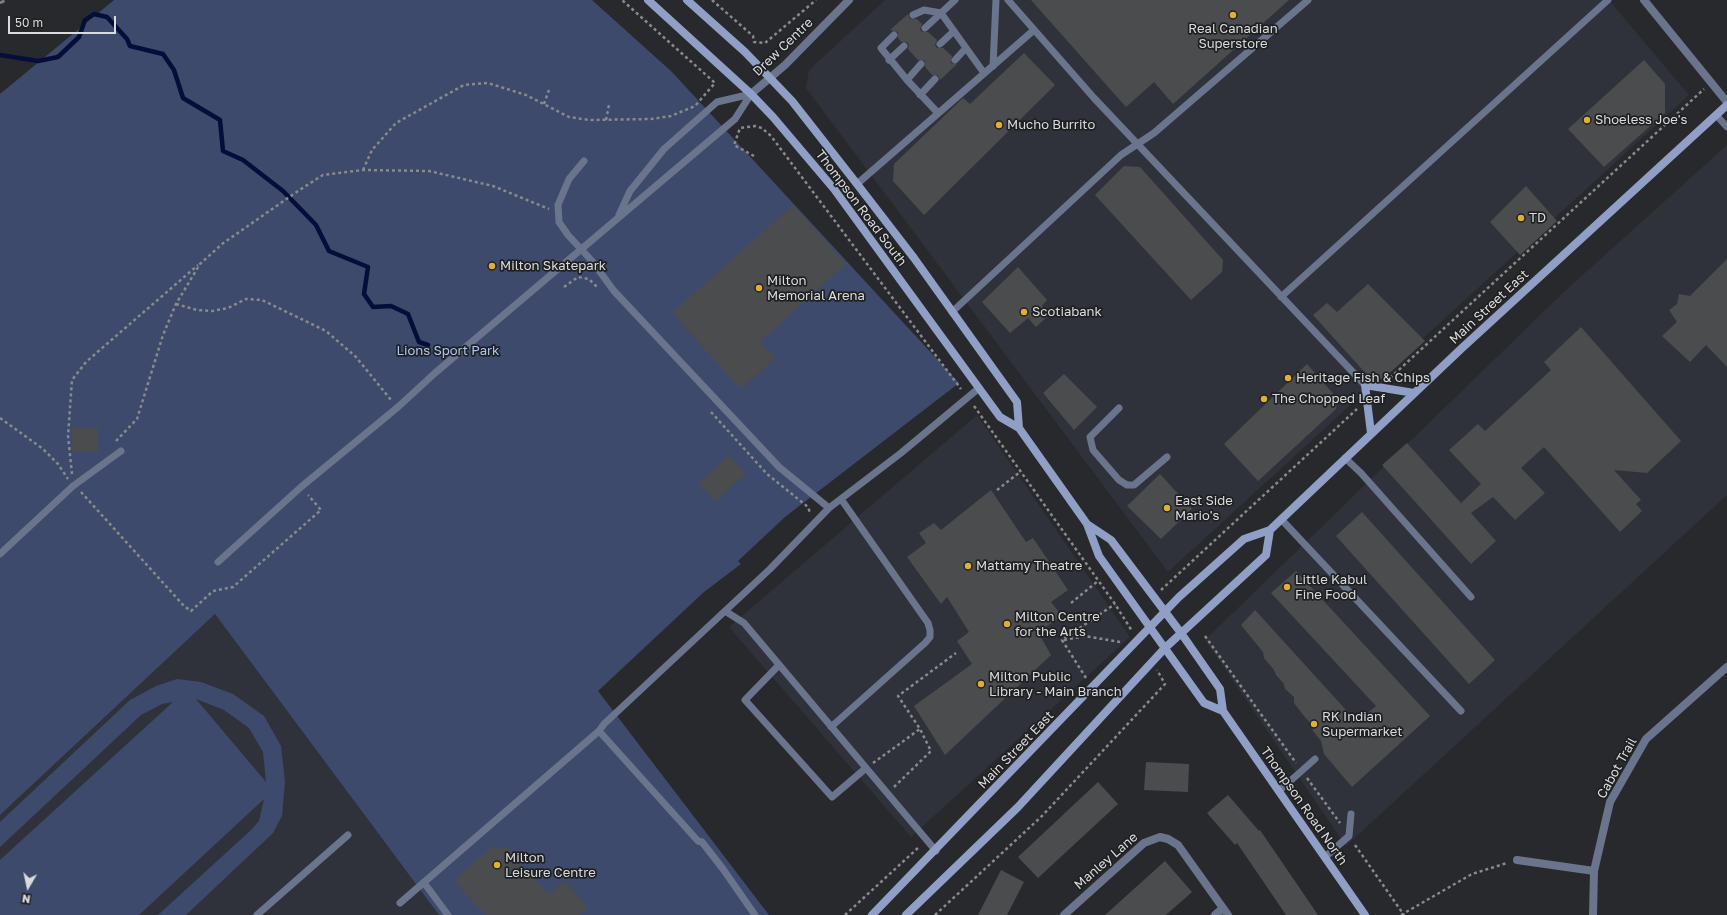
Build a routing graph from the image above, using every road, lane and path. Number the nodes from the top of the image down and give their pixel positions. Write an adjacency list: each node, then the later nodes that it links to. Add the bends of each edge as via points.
1 (622, 0): 40 (path, via 714,83 695,106 671,116)
2 (648, 0): 32 (main road, Thompson Road South)
3 (687, 0): 27 (main road, Thompson Road South)
4 (712, 0): 5 (path, via 753,36 754,42 765,43)
5 (816, 0)
6 (849, 0): 27 (street, Drew Centre)
7 (955, 0): 13 (lane)
8 (996, 0): 25 (lane)
9 (1008, 0): 17 (lane)
10 (1308, 0): 43 (lane, via 1166,123)
11 (1608, 0): 54 (lane)
12 (1644, 0): 30 (street)
13 (941, 13): 14 (lane, via 924,10); 15 (lane); 16 (lane)
14 (913, 15)
15 (925, 28)
16 (954, 30): 19 (lane); 21 (lane)
17 (1034, 30): 25 (lane); 43 (lane)
18 (894, 35): 22 (lane, via 881,48)
19 (940, 44)
20 (904, 46): 22 (lane)
21 (966, 48): 23 (lane); 26 (lane)
22 (889, 60): 29 (lane)
23 (954, 60)
24 (921, 64): 29 (lane)
25 (992, 66): 26 (lane)
26 (984, 73): 38 (lane)
27 (770, 78): 32 (street, Drew Centre); 47 (main road, Thompson Road South, via 792,101)
28 (935, 78): 33 (lane)
29 (906, 80): 33 (lane)
30 (1712, 82): 34 (street); 59 (path)
31 (549, 90): 35 (path)
32 (751, 94): 49 (lane, via 735,119); 49 (lane, via 717,102 664,149 630,191); 58 (main road, Thompson Road South, via 834,189)
33 (920, 94): 38 (lane)
34 (1727, 102)
35 (544, 104): 40 (path, via 569,117); 46 (path, via 526,95 488,83 464,85 396,123 372,150)
36 (609, 105): 40 (path)
37 (1727, 105): 39 (main road, Main Street East)
38 (938, 114): 47 (lane)
39 (1716, 115): 42 (lane); 60 (main road, Main Street East)
40 (606, 120)
41 (755, 126): 44 (path, via 740,128 734,145)
42 (1727, 127)
43 (1138, 144): 54 (lane); 56 (lane, via 1121,155)
44 (754, 156)
45 (584, 161): 48 (lane, via 569,179 561,195)
46 (363, 170): 48 (path, via 429,171 486,184); 51 (path, via 323,175 222,244)
47 (857, 184): 56 (main road, Thompson Road South)
48 (559, 214): 50 (lane, via 559,222)
49 (617, 219): 50 (lane)
50 (581, 249): 62 (lane); 76 (lane, via 614,291 779,467)
51 (200, 264): 55 (path); 72 (path, via 86,362 72,380 68,436)
52 (578, 277): 53 (path)
53 (564, 287)
54 (1282, 297): 57 (lane)
55 (176, 304): 62 (path, via 212,311 228,308 246,299 262,300 326,332 356,357); 67 (path, via 162,335 137,419)
56 (952, 312): 65 (main road, Thompson Road South, via 1017,402)
57 (1365, 385): 59 (main road); 61 (main road)
58 (979, 388): 65 (main road, Thompson Road South, via 1000,417); 75 (lane)
59 (1380, 388): 60 (main road)
60 (1414, 393): 66 (main road, Main Street East)
61 (1367, 400): 66 (main road); 83 (path)
62 (398, 407): 73 (lane)
63 (1119, 408): 69 (lane, via 1090,437 1093,450 1119,480 1127,485 1134,484)
64 (0, 418): 72 (path, via 43,449 58,464)
65 (1019, 428): 78 (main road, Thompson Road South)
66 (1371, 433): 70 (main road, Main Street East)
67 (115, 441)
68 (121, 450): 72 (lane)
69 (1166, 457)
70 (1345, 458): 77 (main road, Main Street East); 84 (lane)
71 (1020, 472): 74 (path)
72 (73, 486): 73 (path, via 84,494 191,611 213,591 232,587 321,510); 80 (lane)
73 (301, 487): 81 (lane)
74 (997, 490)
75 (841, 499): 76 (lane); 104 (lane, via 928,623 930,637)
76 (829, 508): 87 (lane)
77 (1281, 519): 79 (main road, Main Street East); 103 (lane)
78 (1087, 524): 83 (main road, Thompson Road South, via 1111,540); 89 (main road, Thompson Road South, via 1099,556)
79 (1270, 530): 88 (main road, Main Street East, via 1244,539); 93 (main road, via 1266,555)
80 (0, 554)
81 (218, 562)
82 (1098, 581): 85 (path)
83 (1154, 596): 88 (main road, Thompson Road South)
84 (1471, 597)
85 (1071, 603)
86 (1115, 604): 94 (path)
87 (725, 611): 98 (lane, via 744,623); 106 (lane)
88 (1166, 611): 90 (main road, Thompson Road South); 91 (main road, Main Street East)
89 (1140, 613): 91 (main road, Thompson Road South); 92 (path)
90 (1174, 623): 93 (main road, Thompson Road North)
91 (1150, 627): 96 (main road, Thompson Road South); 113 (main road, Main Street East)
92 (1132, 632)
93 (1181, 633): 96 (main road); 102 (main road, Thompson Road North, via 1220,689)
94 (1062, 640): 95 (path, via 1084,636); 100 (path)
95 (1123, 642)
96 (1165, 648): 102 (main road, via 1204,703); 124 (main road, via 1018,808)
97 (956, 653): 105 (path, via 898,696)
98 (779, 665): 104 (lane); 108 (lane, via 745,700 832,797)
99 (1727, 667): 116 (street, Cabot Trail, via 1646,739 1610,802)
100 (1088, 680)
101 (1165, 684): 125 (path, via 1042,816)
102 (1223, 711): 109 (main road, Thompson Road North)
103 (1461, 711)
104 (831, 727): 108 (lane)
105 (920, 728): 108 (path); 110 (path, via 931,751)
106 (599, 731): 117 (lane); 122 (lane, via 698,841 702,842)
107 (1315, 759): 109 (lane)
108 (866, 768): 110 (lane)
109 (1279, 791): 114 (main road, Thompson Road North)
110 (888, 793): 113 (lane)
111 (1351, 814): 114 (lane, via 1349,836)
112 (348, 835): 120 (lane)
113 (936, 851): 123 (main road, Main Street East)
114 (1325, 857): 128 (main road, Thompson Road North)
115 (1517, 860): 116 (street); 129 (path, via 1472,874)
116 (1594, 871): 130 (street, Cabot Trail)
117 (425, 884): 118 (lane); 121 (lane)
118 (400, 903)
119 (1225, 912): 126 (street, Manley Lane, via 1178,844 1160,837 1144,842); 127 (street)
120 (258, 915)
121 (448, 915)
122 (755, 915)
123 (872, 915)
124 (906, 915)
125 (935, 915)
126 (1064, 915)
127 (1216, 915)
128 (1365, 915)
129 (1400, 915)
130 (1594, 915)

